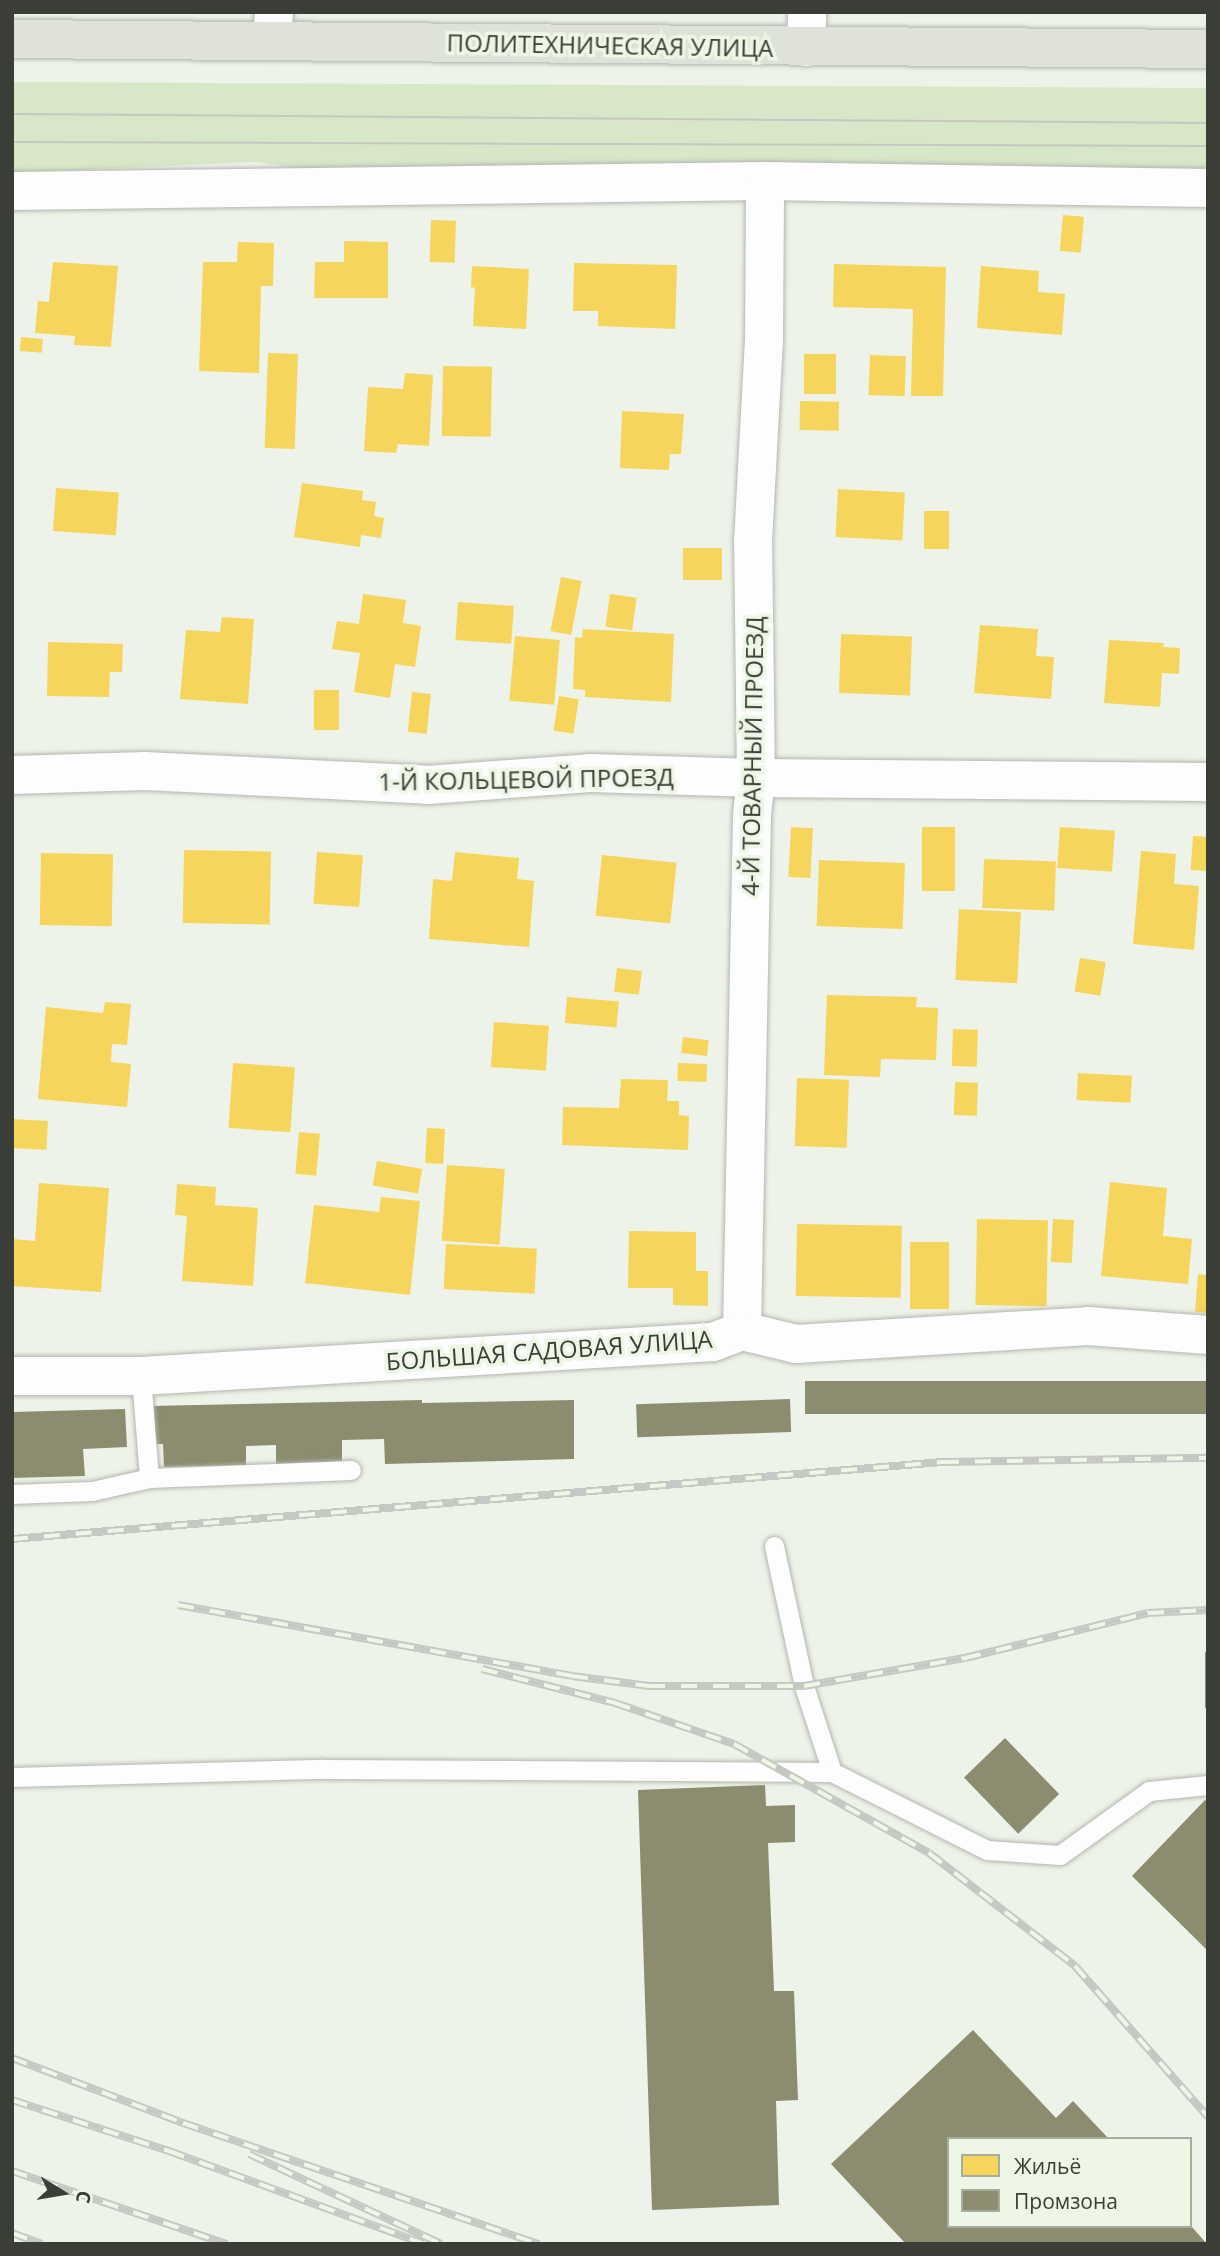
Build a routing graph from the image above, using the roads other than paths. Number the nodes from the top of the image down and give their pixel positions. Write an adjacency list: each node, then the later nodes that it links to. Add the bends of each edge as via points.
1 (273, 26): 2 (main road, ПОЛИТЕХНИЧЕСКАЯ УЛИЦА); 3 (main road, ПОЛИТЕХНИЧЕСКАЯ УЛИЦА)
2 (806, 30): 4 (main road, ПОЛИТЕХНИЧЕСКАЯ УЛИЦА)
3 (12, 39)
4 (1208, 49)
5 (765, 181): 6 (street); 7 (street); 9 (street, 4-Й ТОВАРНЫЙ ПРОЕЗД, via 764,340 753,542)
6 (1208, 188)
7 (12, 191)
8 (12, 775): 9 (street, 1-Й КОЛЬЦЕВОЙ ПРОЕЗД, via 145,771 428,785 590,773)
9 (756, 778): 10 (street, 1-Й КОЛЬЦЕВОЙ ПРОЕЗД); 11 (street, 4-Й ТОВАРНЫЙ ПРОЕЗД)
10 (1208, 782)
11 (741, 1331): 12 (street, БОЛЬШАЯ САДОВАЯ УЛИЦА, via 796,1344 1088,1326); 14 (street, БОЛЬШАЯ САДОВАЯ УЛИЦА, via 713,1342)
12 (1208, 1335)
13 (12, 1376): 14 (street, БОЛЬШАЯ САДОВАЯ УЛИЦА)
14 (141, 1376): 16 (lane)
15 (351, 1470): 16 (lane)
16 (149, 1479): 17 (lane, via 92,1492)
17 (12, 1494)
18 (774, 1546): 19 (lane, via 804,1686)
19 (832, 1772): 20 (lane, via 324,1769); 21 (lane, via 986,1850 1060,1855 1149,1791)
20 (12, 1777)
21 (1208, 1786)

